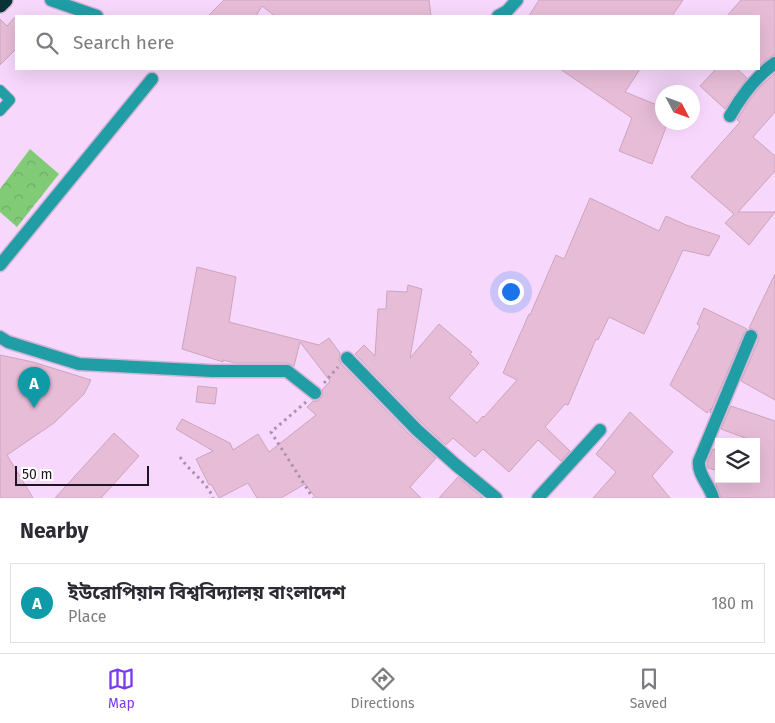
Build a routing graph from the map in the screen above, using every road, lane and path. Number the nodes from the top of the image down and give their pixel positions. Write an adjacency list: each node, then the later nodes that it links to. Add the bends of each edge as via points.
1 (5, 0): 4 (highway)
2 (51, 0): 5 (street)
3 (517, 0): 6 (street)
4 (0, 5)
5 (94, 15)
6 (500, 15)
7 (775, 63): 11 (street, via 748,87)
8 (152, 79): 12 (street)
9 (0, 90): 10 (lane, via 10,100)
10 (0, 111)
11 (730, 116)
12 (0, 264)
13 (752, 336): 23 (street, via 699,461 698,468)
14 (0, 337): 16 (street, via 78,364 212,371 288,371)
15 (347, 358): 16 (path); 21 (street, via 417,430)
16 (315, 393): 20 (path, via 271,432)
17 (600, 430): 22 (street)
18 (180, 457): 19 (path, via 210,490)
19 (213, 498)
20 (313, 498)
21 (496, 498)
22 (538, 498)
23 (713, 498)

